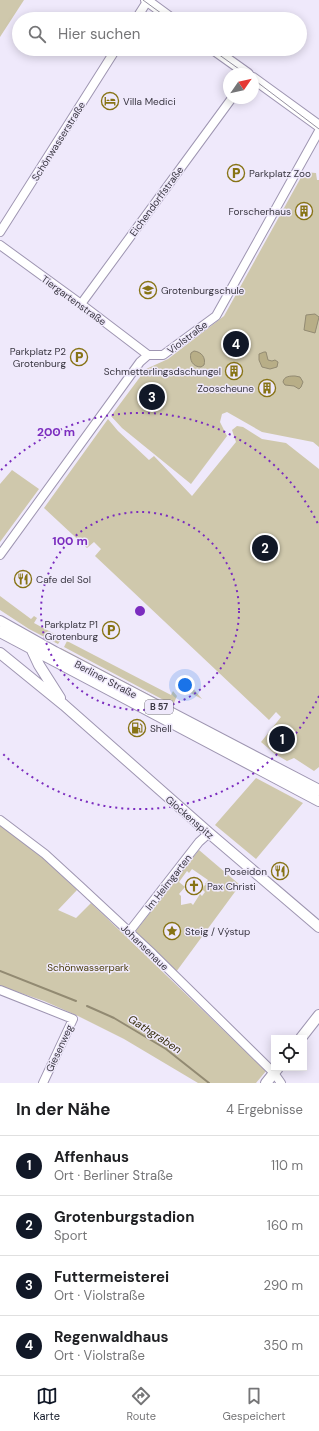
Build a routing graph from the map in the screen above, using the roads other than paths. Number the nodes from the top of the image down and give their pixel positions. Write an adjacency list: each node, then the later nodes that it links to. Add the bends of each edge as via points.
1 (147, 0): 2 (street); 3 (main road)
2 (140, 12)
3 (163, 12)
4 (112, 56): 11 (street, Schönwasserstraße)
5 (223, 56): 6 (main road)
6 (240, 68)
7 (259, 82): 9 (main road)
8 (228, 104): 13 (street, Eichendorffstraße)
9 (319, 126)
10 (319, 131): 14 (street, Violstraße, via 216,316 163,355)
11 (0, 232)
12 (0, 246): 13 (street, Tiergartenstraße)
13 (81, 304): 14 (street, Tiergartenstraße)
14 (148, 355): 15 (street, via 108,404)
15 (0, 555)
16 (0, 621): 18 (main road, Berliner Straße / B 57)
17 (0, 632): 19 (main road, Berliner Straße / B 57)
18 (21, 634): 19 (main road, Glockenspitz); 22 (main road, Berliner Straße / B 57)
19 (32, 649): 21 (main road, Glockenspitz); 23 (main road, Berliner Straße / B 57)
20 (0, 653): 21 (main road, Glockenspitz)
21 (64, 705): 25 (main road, Glockenspitz)
22 (319, 790)
23 (319, 801)
24 (0, 820): 27 (street, Johansenaue, via 46,854)
25 (209, 833): 26 (main road, Glockenspitz); 27 (street, Im Heimgarten, via 199,842)
26 (319, 927)
27 (129, 932): 31 (street, Johansenaue)
28 (0, 990): 33 (street, Giesenweg, via 73,1019)
29 (319, 1016): 30 (main road)
30 (303, 1035)
31 (271, 1066)
32 (276, 1071): 34 (main road); 35 (street, Johansenaue)
33 (43, 1083)
34 (266, 1083)
35 (281, 1083)

